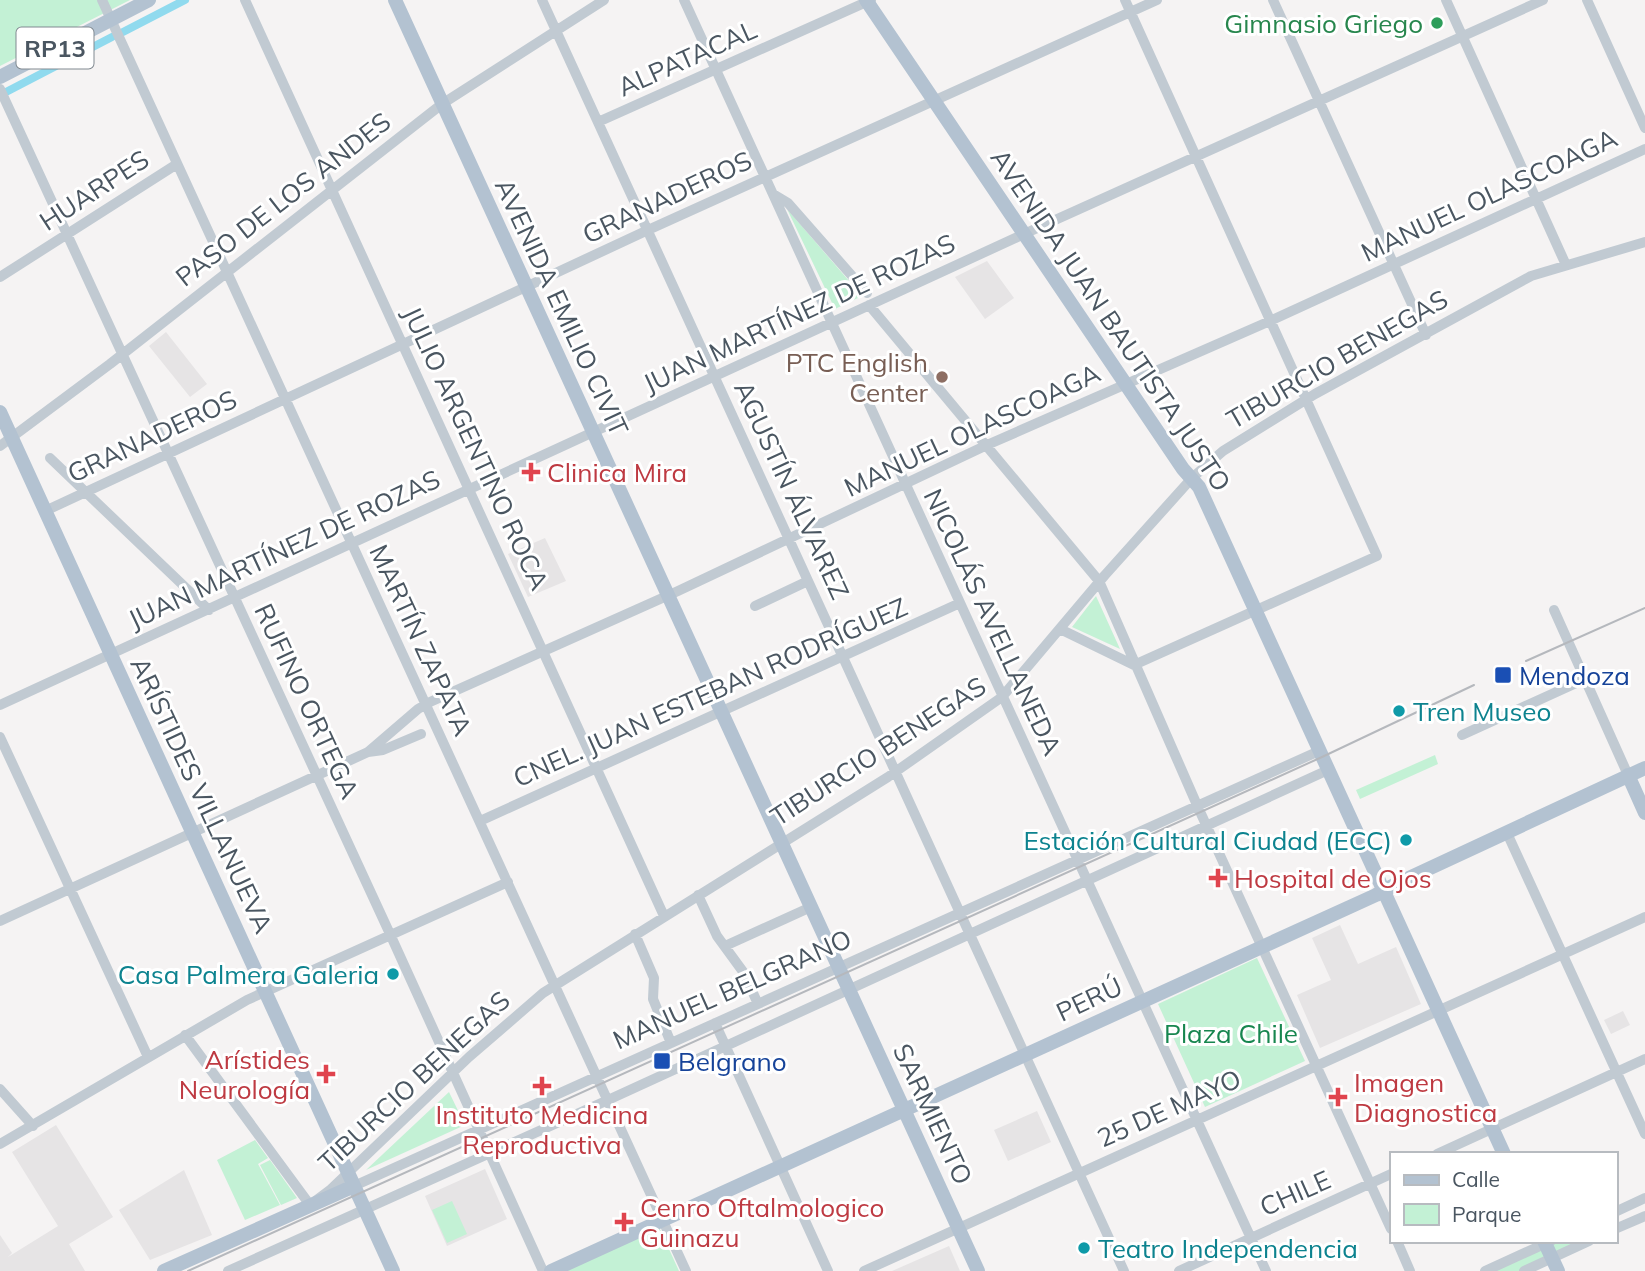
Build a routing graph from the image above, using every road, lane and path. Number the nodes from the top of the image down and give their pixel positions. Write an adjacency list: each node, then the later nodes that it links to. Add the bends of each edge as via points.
1 (100, 0): 16 (street, MARTÍN ZAPATA)
2 (149, 0): 16 (main road, RP13)
3 (246, 0): 31 (street, JULIO ARGENTINO ROCA)
4 (395, 0): 24 (main road, AVENIDA EMILIO CIVIT)
5 (542, 0): 17 (street, AGUSTÍN ÁLVAREZ)
6 (604, 0): 17 (street, PASO DE LOS ANDES)
7 (684, 0): 19 (street, NICOLÁS AVELLANEDA)
8 (1125, 0): 15 (street)
9 (1157, 0): 15 (street, GRANADEROS)
10 (1273, 0): 23 (street)
11 (1446, 0): 18 (street)
12 (1543, 0): 18 (street, JUAN MARTÍNEZ DE ROZAS)
13 (1587, 0): 26 (street)
14 (868, 1): 19 (street, ALPATACAL); 22 (main road, AVENIDA JUAN BAUTISTA JUSTO)
15 (1130, 12): 22 (street, GRANADEROS); 28 (street)
16 (109, 20): 20 (main road, RP13); 29 (street, MARTÍN ZAPATA)
17 (556, 32): 24 (street, PASO DE LOS ANDES); 25 (street, AGUSTÍN ÁLVAREZ)
18 (1462, 36): 23 (street, JUAN MARTÍNEZ DE ROZAS); 32 (street)
19 (716, 70): 25 (street, ALPATACAL); 30 (street, NICOLÁS AVELLANEDA)
20 (0, 77)
21 (0, 89): 35 (street, RUFINO ORTEGA)
22 (934, 101): 30 (street, GRANADEROS); 36 (main road, AVENIDA JUAN BAUTISTA JUSTO)
23 (1319, 101): 28 (street, JUAN MARTÍNEZ DE ROZAS); 38 (street)
24 (442, 104): 31 (street, PASO DE LOS ANDES); 42 (main road, AVENIDA EMILIO CIVIT)
25 (598, 122): 34 (street, AGUSTÍN ÁLVAREZ)
26 (1645, 128)
27 (1645, 149): 32 (street, MANUEL OLASCOAGA)
28 (1196, 156): 36 (street, JUAN MARTÍNEZ DE ROZAS); 45 (street)
29 (177, 164): 35 (street, HUARPES); 40 (street, MARTÍN ZAPATA)
30 (765, 177): 33 (street, NICOLÁS AVELLANEDA); 34 (street, GRANADEROS)
31 (333, 189): 40 (street, PASO DE LOS ANDES); 48 (street, JULIO ARGENTINO ROCA)
32 (1536, 198): 38 (street, MANUEL OLASCOAGA); 39 (street)
33 (784, 207): 43 (street); 46 (street, NICOLÁS AVELLANEDA)
34 (648, 230): 42 (street, GRANADEROS); 50 (street, AGUSTÍN ÁLVAREZ)
35 (67, 234): 41 (street, HUARPES); 49 (street, RUFINO ORTEGA)
36 (1024, 234): 44 (street, JUAN MARTÍNEZ DE ROZAS); 51 (main road, AVENIDA JUAN BAUTISTA JUSTO)
37 (1645, 242): 39 (street, TIBURCIO BENEGAS)
38 (1393, 263): 45 (street, MANUEL OLASCOAGA); 47 (street)
39 (1566, 265): 47 (street, TIBURCIO BENEGAS, via 1531,276)
40 (227, 271): 49 (street, PASO DE LOS ANDES); 52 (street, MARTÍN ZAPATA)
41 (0, 277)
42 (527, 288): 48 (street, GRANADEROS); 55 (main road, AVENIDA EMILIO CIVIT)
43 (866, 293)
44 (869, 305): 46 (street, JUAN MARTÍNEZ DE ROZAS); 57 (street)
45 (1270, 321): 51 (street, MANUEL OLASCOAGA); 53 (street)
46 (831, 323): 50 (street, JUAN MARTÍNEZ DE ROZAS); 61 (street, NICOLÁS AVELLANEDA)
47 (1426, 335): 53 (street, TIBURCIO BENEGAS)
48 (402, 344): 52 (street, GRANADEROS); 62 (street, JULIO ARGENTINO ROCA)
49 (122, 354): 56 (street, PASO DE LOS ANDES); 58 (street, RUFINO ORTEGA)
50 (715, 377): 55 (street, JUAN MARTÍNEZ DE ROZAS); 65 (street, AGUSTÍN ÁLVAREZ)
51 (1126, 385): 57 (street, MANUEL OLASCOAGA); 60 (main road, AVENIDA JUAN BAUTISTA JUSTO)
52 (285, 398): 58 (street, GRANADEROS); 66 (street, MARTÍN ZAPATA)
53 (1306, 400): 60 (street, TIBURCIO BENEGAS, via 1223,451); 75 (street, via 1377,556)
54 (0, 412): 56 (main road, ARÍSTIDES VILLANUEVA)
55 (593, 432): 62 (street, JUAN MARTÍNEZ DE ROZAS); 69 (main road, AVENIDA EMILIO CIVIT)
56 (6, 442): 64 (main road, ARÍSTIDES VILLANUEVA)
57 (986, 445): 61 (street, MANUEL OLASCOAGA); 68 (street)
58 (169, 454): 63 (street, GRANADEROS); 70 (street, RUFINO ORTEGA)
59 (50, 458): 63 (street)
60 (1192, 478): 68 (street, TIBURCIO BENEGAS); 75 (main road, AVENIDA JUAN BAUTISTA JUSTO)
61 (905, 484): 65 (street, MANUEL OLASCOAGA); 71 (street, NICOLÁS AVELLANEDA)
62 (469, 489): 66 (street, JUAN MARTÍNEZ DE ROZAS); 77 (street, JULIO ARGENTINO ROCA)
63 (86, 492): 64 (street, GRANADEROS); 73 (street)
64 (45, 511): 78 (main road, ARÍSTIDES VILLANUEVA)
65 (789, 539): 67 (street, AGUSTÍN ÁLVAREZ); 69 (street, MANUEL OLASCOAGA)
66 (352, 543): 70 (street, JUAN MARTÍNEZ DE ROZAS); 83 (street, MARTÍN ZAPATA)
67 (808, 581): 72 (street); 79 (street, AGUSTÍN ÁLVAREZ)
68 (1099, 581): 76 (street, TIBURCIO BENEGAS); 80 (street)
69 (668, 595): 77 (street, MANUEL OLASCOAGA); 85 (main road, AVENIDA EMILIO CIVIT)
70 (235, 598): 73 (street, JUAN MARTÍNEZ DE ROZAS); 94 (street, RUFINO ORTEGA)
71 (960, 603): 79 (street, CNEL. JUAN ESTEBAN RODRÍGUEZ); 82 (street, NICOLÁS AVELLANEDA)
72 (755, 606)
73 (209, 610): 78 (street, JUAN MARTÍNEZ DE ROZAS)
74 (1554, 610): 81 (street)
75 (1256, 611): 80 (street); 90 (main road, AVENIDA JUAN BAUTISTA JUSTO)
76 (1060, 629): 80 (street); 82 (street, TIBURCIO BENEGAS)
77 (543, 651): 83 (street, MANUEL OLASCOAGA); 91 (street, JULIO ARGENTINO ROCA)
78 (111, 654): 84 (street, JUAN MARTÍNEZ DE ROZAS); 100 (main road, ARÍSTIDES VILLANUEVA)
79 (843, 656): 85 (street, CNEL. JUAN ESTEBAN RODRÍGUEZ); 93 (street, AGUSTÍN ÁLVAREZ)
80 (1136, 664): 97 (street)
81 (1585, 679): 87 (street); 95 (street)
82 (1002, 697): 93 (street, TIBURCIO BENEGAS); 102 (street, NICOLÁS AVELLANEDA)
83 (426, 704): 89 (street, MANUEL OLASCOAGA); 98 (street, MARTÍN ZAPATA)
84 (0, 705)
85 (721, 712): 91 (street, CNEL. JUAN ESTEBAN RODRÍGUEZ); 101 (main road, AVENIDA EMILIO CIVIT)
86 (421, 734): 89 (street, MANUEL OLASCOAGA)
87 (1462, 734)
88 (0, 737): 105 (street)
89 (368, 752): 94 (street, MANUEL OLASCOAGA)
90 (1324, 760): 97 (street, MANUEL BELGRANO); 97 (street, MANUEL BELGRANO); 106 (main road, AVENIDA JUAN BAUTISTA JUSTO)
91 (597, 768): 98 (street, CNEL. JUAN ESTEBAN RODRÍGUEZ); 109 (street, JULIO ARGENTINO ROCA)
92 (1645, 768): 95 (main road, PERÚ)
93 (896, 771): 101 (street, TIBURCIO BENEGAS); 112 (street, AGUSTÍN ÁLVAREZ)
94 (316, 775): 100 (street, MANUEL OLASCOAGA); 113 (street, RUFINO ORTEGA)
95 (1628, 775): 96 (main road); 99 (main road, PERÚ)
96 (1645, 813)
97 (1202, 815): 102 (street, MANUEL BELGRANO); 103 (street, MANUEL BELGRANO); 116 (street)
98 (480, 821): 104 (street, MARTÍN ZAPATA)
99 (1507, 832): 106 (main road, PERÚ); 117 (street)
100 (192, 833): 105 (street, MANUEL OLASCOAGA); 120 (main road, ARÍSTIDES VILLANUEVA)
101 (781, 842): 107 (street, TIBURCIO BENEGAS); 108 (main road, AVENIDA EMILIO CIVIT)
102 (1078, 859): 103 (street, NICOLÁS AVELLANEDA); 112 (street, MANUEL BELGRANO)
103 (1088, 879): 112 (street, MANUEL BELGRANO); 121 (street, NICOLÁS AVELLANEDA)
104 (508, 882): 113 (street); 119 (street, MARTÍN ZAPATA)
105 (69, 890): 111 (street, MANUEL OLASCOAGA); 129 (street)
106 (1384, 891): 116 (main road, PERÚ); 123 (main road, AVENIDA JUAN BAUTISTA JUSTO)
107 (698, 895): 109 (street, TIBURCIO BENEGAS); 115 (street)
108 (811, 907): 115 (street); 118 (main road, AVENIDA EMILIO CIVIT)
109 (664, 916): 114 (street, TIBURCIO BENEGAS)
110 (1645, 917): 117 (street, 25 DE MAYO)
111 (0, 921)
112 (965, 923): 118 (street, MANUEL BELGRANO); 118 (street, MANUEL BELGRANO); 128 (street, AGUSTÍN ÁLVAREZ)
113 (390, 934): 120 (street); 132 (street, RUFINO ORTEGA)
114 (635, 934): 119 (street, TIBURCIO BENEGAS); 126 (street, via 654,978 653,999)
115 (725, 946): 122 (street)
116 (1262, 947): 121 (main road, PERÚ); 131 (street)
117 (1563, 954): 123 (street, 25 DE MAYO); 133 (street)
118 (843, 978): 122 (street, MANUEL BELGRANO); 127 (street, MANUEL BELGRANO); 137 (main road, SARMIENTO)
119 (555, 985): 132 (street, TIBURCIO BENEGAS); 134 (street, MARTÍN ZAPATA)
120 (265, 992): 125 (street); 148 (main road, ARÍSTIDES VILLANUEVA)
121 (1143, 1001): 128 (main road, PERÚ); 138 (street, NICOLÁS AVELLANEDA)
122 (758, 1004): 124 (street, MANUEL BELGRANO)
123 (1439, 1011): 131 (street, 25 DE MAYO); 140 (main road, AVENIDA JUAN BAUTISTA JUSTO)
124 (715, 1023): 126 (street, MANUEL BELGRANO); 127 (street)
125 (185, 1035): 129 (street); 154 (street)
126 (671, 1043): 134 (street, MANUEL BELGRANO)
127 (725, 1046): 136 (street, MANUEL BELGRANO); 147 (street)
128 (1026, 1055): 137 (main road, PERÚ); 149 (street, AGUSTÍN ÁLVAREZ)
129 (148, 1057): 139 (street)
130 (1645, 1059): 133 (street)
131 (1317, 1066): 138 (street, 25 DE MAYO); 151 (street)
132 (453, 1072): 141 (street, RUFINO ORTEGA); 148 (street, TIBURCIO BENEGAS)
133 (1616, 1072): 140 (street); 142 (street)
134 (597, 1076): 136 (street, MARTÍN ZAPATA); 141 (street, MANUEL BELGRANO)
135 (0, 1089): 139 (street)
136 (608, 1100): 146 (street, MANUEL BELGRANO); 157 (street, MARTÍN ZAPATA)
137 (904, 1110): 147 (main road, PERÚ); 160 (main road, SARMIENTO)
138 (1198, 1120): 149 (street, 25 DE MAYO); 161 (street, NICOLÁS AVELLANEDA)
139 (33, 1126): 143 (street)
140 (1493, 1128): 144 (street); 145 (main road, AVENIDA JUAN BAUTISTA JUSTO)
141 (479, 1130): 146 (street, RUFINO ORTEGA); 152 (street, MANUEL BELGRANO)
142 (1645, 1134)
143 (0, 1144)
144 (1441, 1152)
145 (1503, 1152)
146 (489, 1153): 152 (street, MANUEL BELGRANO); 170 (street, RUFINO ORTEGA)
147 (780, 1167): 157 (main road, PERÚ); 173 (street)
148 (348, 1172): 152 (main road, ARÍSTIDES VILLANUEVA); 154 (street, TIBURCIO BENEGAS)
149 (1080, 1174): 160 (street, 25 DE MAYO); 176 (street, AGUSTÍN ÁLVAREZ)
150 (1390, 1174): 151 (street, CHILE)
151 (1371, 1184): 158 (street); 161 (street, CHILE)
152 (359, 1197): 154 (main road, MANUEL BELGRANO); 168 (street, MANUEL BELGRANO); 169 (main road, ARÍSTIDES VILLANUEVA)
153 (1645, 1198): 155 (street)
154 (310, 1205): 167 (main road, MANUEL BELGRANO)
155 (1617, 1211)
156 (1645, 1216): 159 (street)
157 (663, 1220): 171 (main road, PERÚ); 172 (street, MARTÍN ZAPATA)
158 (1390, 1227)
159 (1617, 1228)
160 (958, 1229): 174 (street, 25 DE MAYO); 175 (main road, SARMIENTO)
161 (1251, 1238): 177 (street, CHILE); 178 (street, NICOLÁS AVELLANEDA)
162 (1398, 1243): 179 (street)
163 (1545, 1243): 180 (street)
164 (1547, 1243): 166 (main road)
165 (1586, 1243): 166 (street)
166 (1555, 1265): 181 (street)
167 (164, 1271)
168 (228, 1271)
169 (393, 1271)
170 (543, 1271)
171 (551, 1271)
172 (686, 1271)
173 (828, 1271)
174 (864, 1271)
175 (978, 1271)
176 (1124, 1271)
177 (1179, 1271)
178 (1266, 1271)
179 (1410, 1271)
180 (1485, 1271)
181 (1524, 1271)

